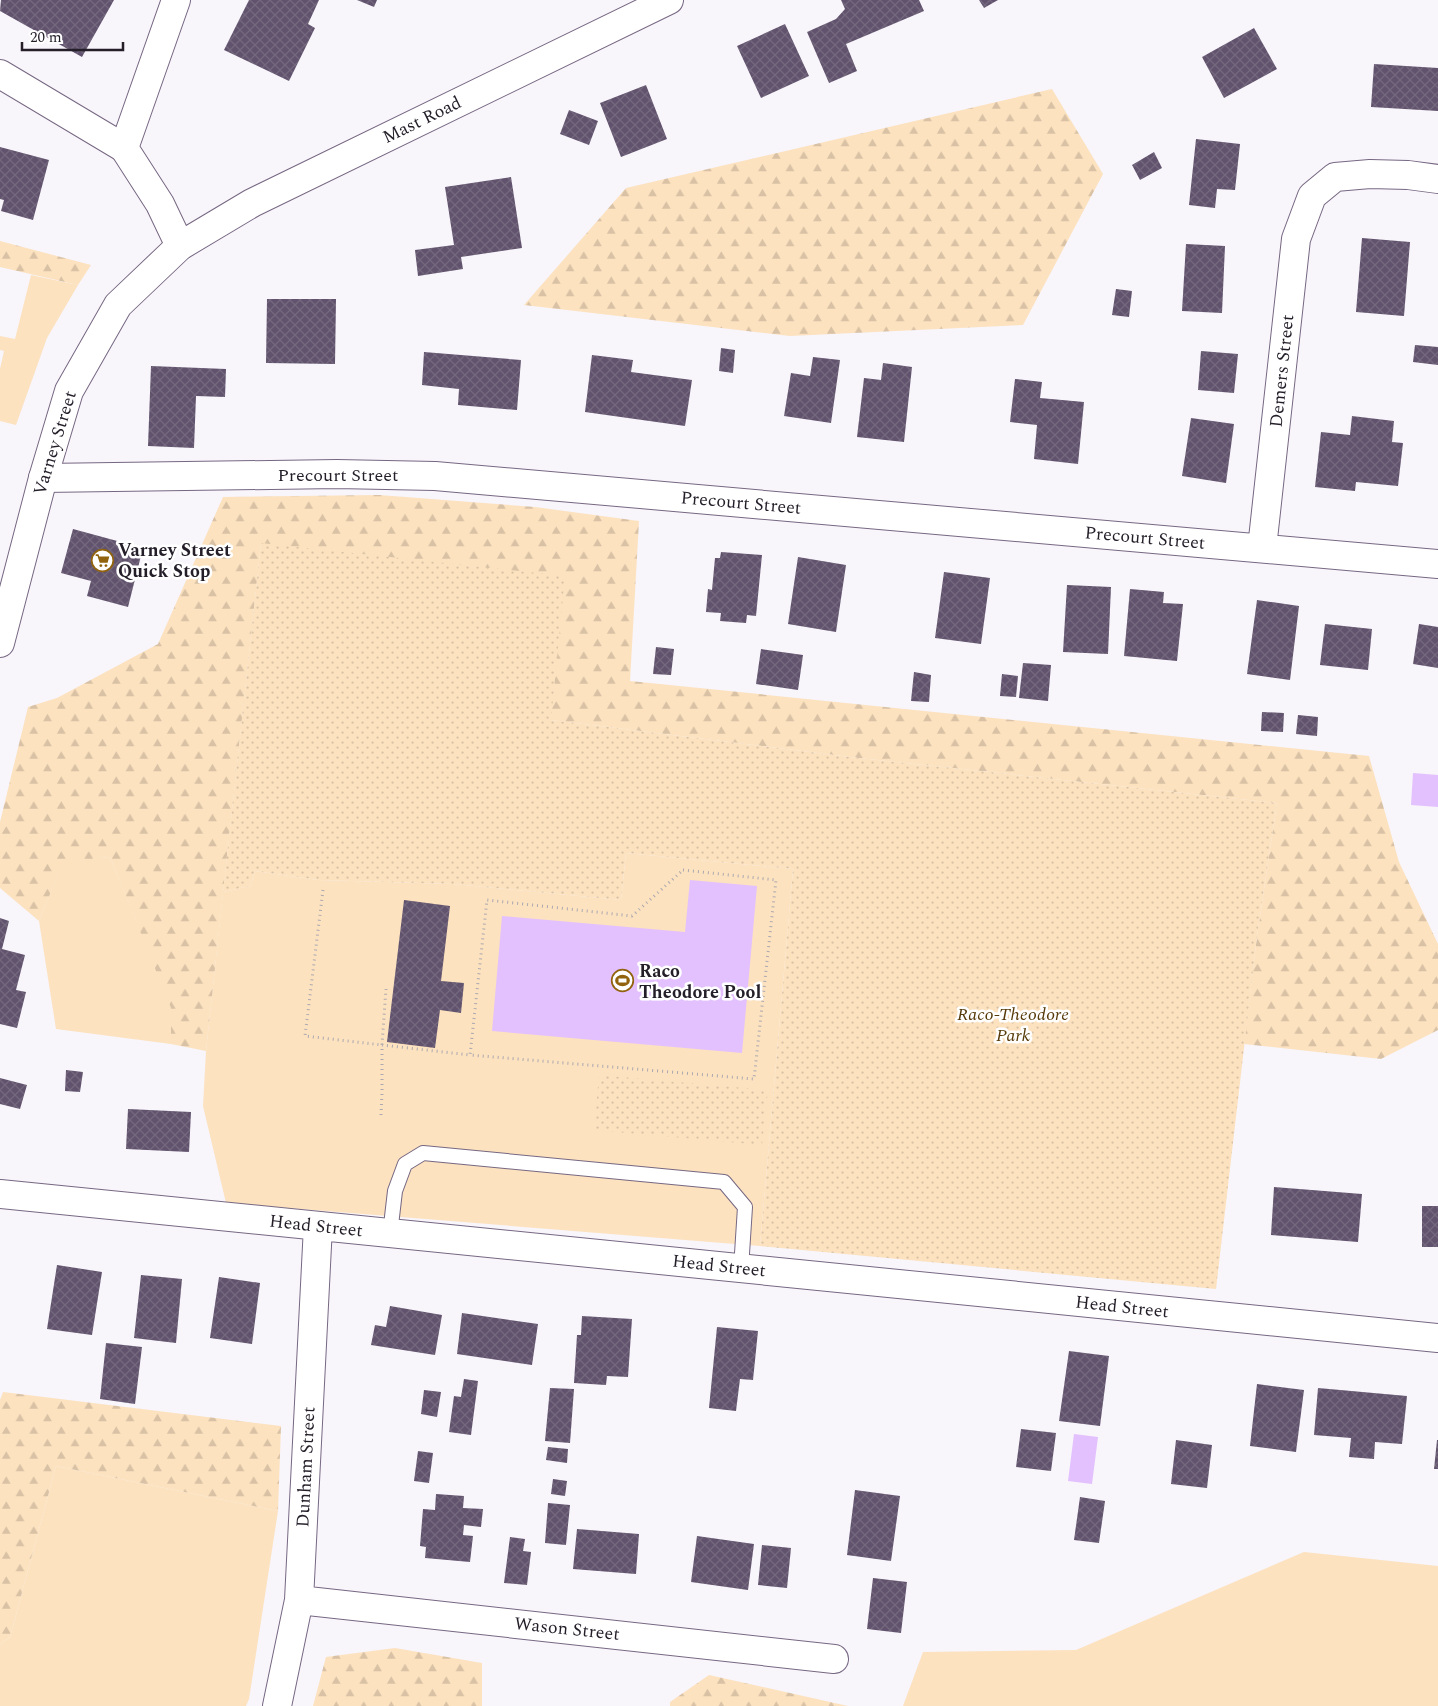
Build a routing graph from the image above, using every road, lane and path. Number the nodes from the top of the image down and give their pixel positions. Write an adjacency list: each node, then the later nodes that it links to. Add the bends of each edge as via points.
1 (176, 0): 4 (street)
2 (669, 0): 6 (street, Mast Road, via 252,203)
3 (0, 74): 4 (street)
4 (124, 148): 6 (street, via 160,204)
5 (1438, 179): 8 (street, Demers Street, via 1370,174 1335,177 1312,196 1296,239)
6 (180, 246): 7 (street, Varney Street, via 118,305 69,391)
7 (43, 478): 8 (street, Precourt Street, via 435,476); 10 (street, Varney Street)
8 (1262, 548): 9 (street, Precourt Street)
9 (1438, 564)
10 (0, 643)
11 (323, 890): 13 (path, via 306,1036)
12 (386, 988): 13 (path)
13 (382, 1045): 14 (path); 15 (path)
14 (470, 1055): 14 (path, via 754,1080 776,880 683,870 632,916 487,900)
15 (380, 1115)
16 (0, 1194): 17 (street, Head Street)
17 (318, 1226): 18 (street, Head Street); 21 (street, Dunham Street)
18 (390, 1234): 19 (street, Head Street); 19 (lane, via 395,1191 405,1164 424,1153 714,1181 724,1182 745,1207)
19 (741, 1269): 20 (street, Head Street)
20 (1438, 1338)
21 (299, 1600): 22 (street, Wason Street); 23 (street, Dunham Street)
22 (834, 1659)
23 (276, 1706)

